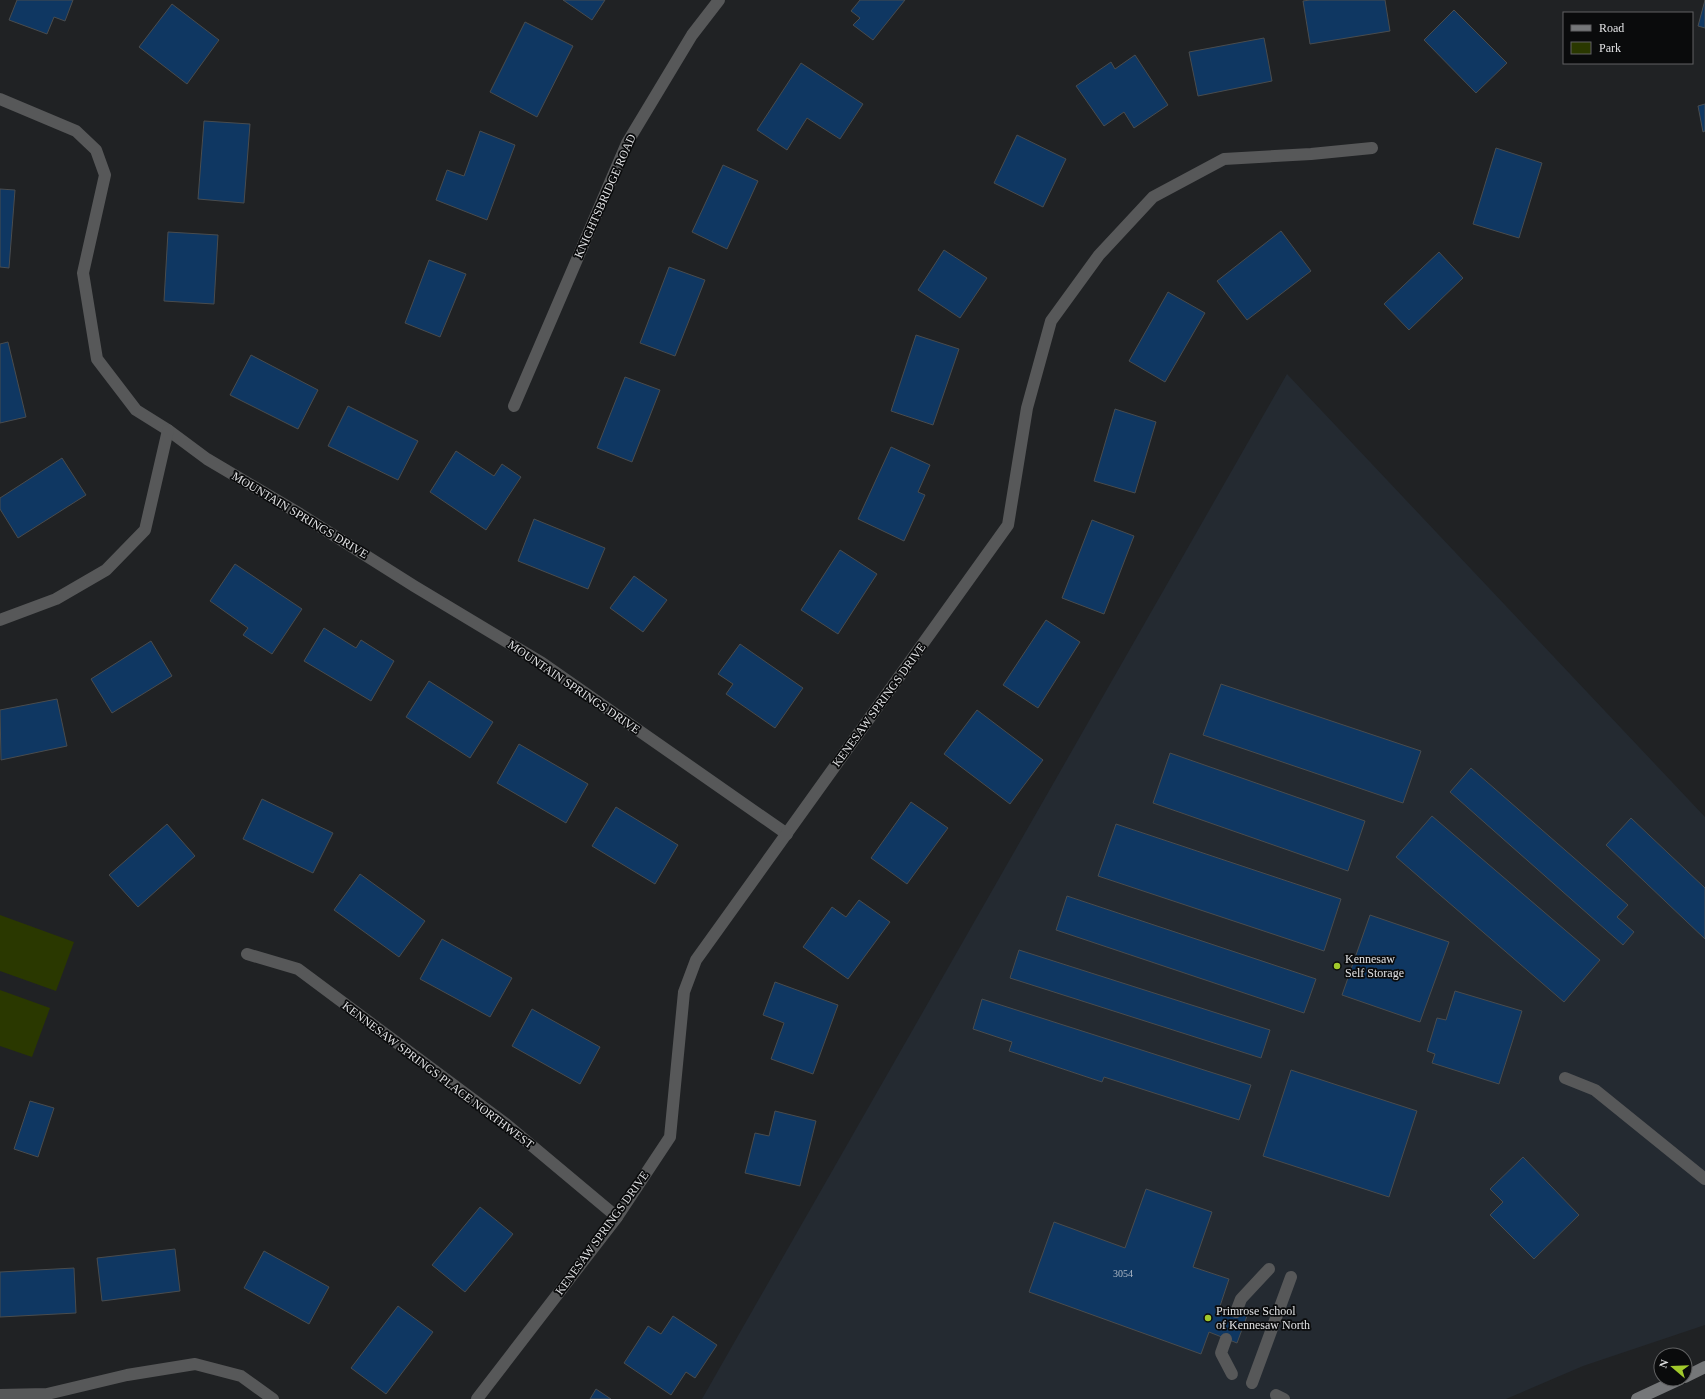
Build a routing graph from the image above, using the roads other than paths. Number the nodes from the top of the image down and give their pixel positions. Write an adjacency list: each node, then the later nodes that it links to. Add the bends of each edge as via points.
1 (719, 0): 4 (street, KNIGHTSBRIDGE ROAD, via 692,35 627,143)
2 (0, 99): 5 (street, MOUNTAIN SPRINGS DRIVE, via 76,131 96,150 105,175 83,273 97,359 136,410)
3 (1372, 148): 7 (street, KENESAW SPRINGS DRIVE, via 1224,160 1154,197 1099,255 1050,321 1027,408 1008,525)
4 (514, 406)
5 (168, 430): 6 (street, via 145,530 106,570 56,600); 7 (street, MOUNTAIN SPRINGS DRIVE, via 207,459 542,663)
6 (0, 620)
7 (787, 834): 11 (street, KENESAW SPRINGS DRIVE, via 696,960 684,992 670,1137)
8 (247, 954): 11 (street, KENNESAW SPRINGS PLACE NORTHWEST, via 298,970 506,1124)
9 (1565, 1078): 10 (street, via 1595,1090)
10 (1705, 1179)
11 (617, 1217): 23 (street, KENESAW SPRINGS DRIVE)
12 (1269, 1269): 14 (street, via 1241,1299)
13 (1291, 1276): 19 (street)
14 (1236, 1312)
15 (1226, 1339): 18 (street, via 1221,1353)
16 (1705, 1367): 17 (main road)
17 (1693, 1373)
18 (1232, 1374)
19 (1252, 1383)
20 (1663, 1387): 24 (main road)
21 (0, 1395): 22 (street, via 47,1394 128,1374 194,1364 241,1376)
22 (273, 1399)
23 (478, 1399)
24 (1637, 1399)

